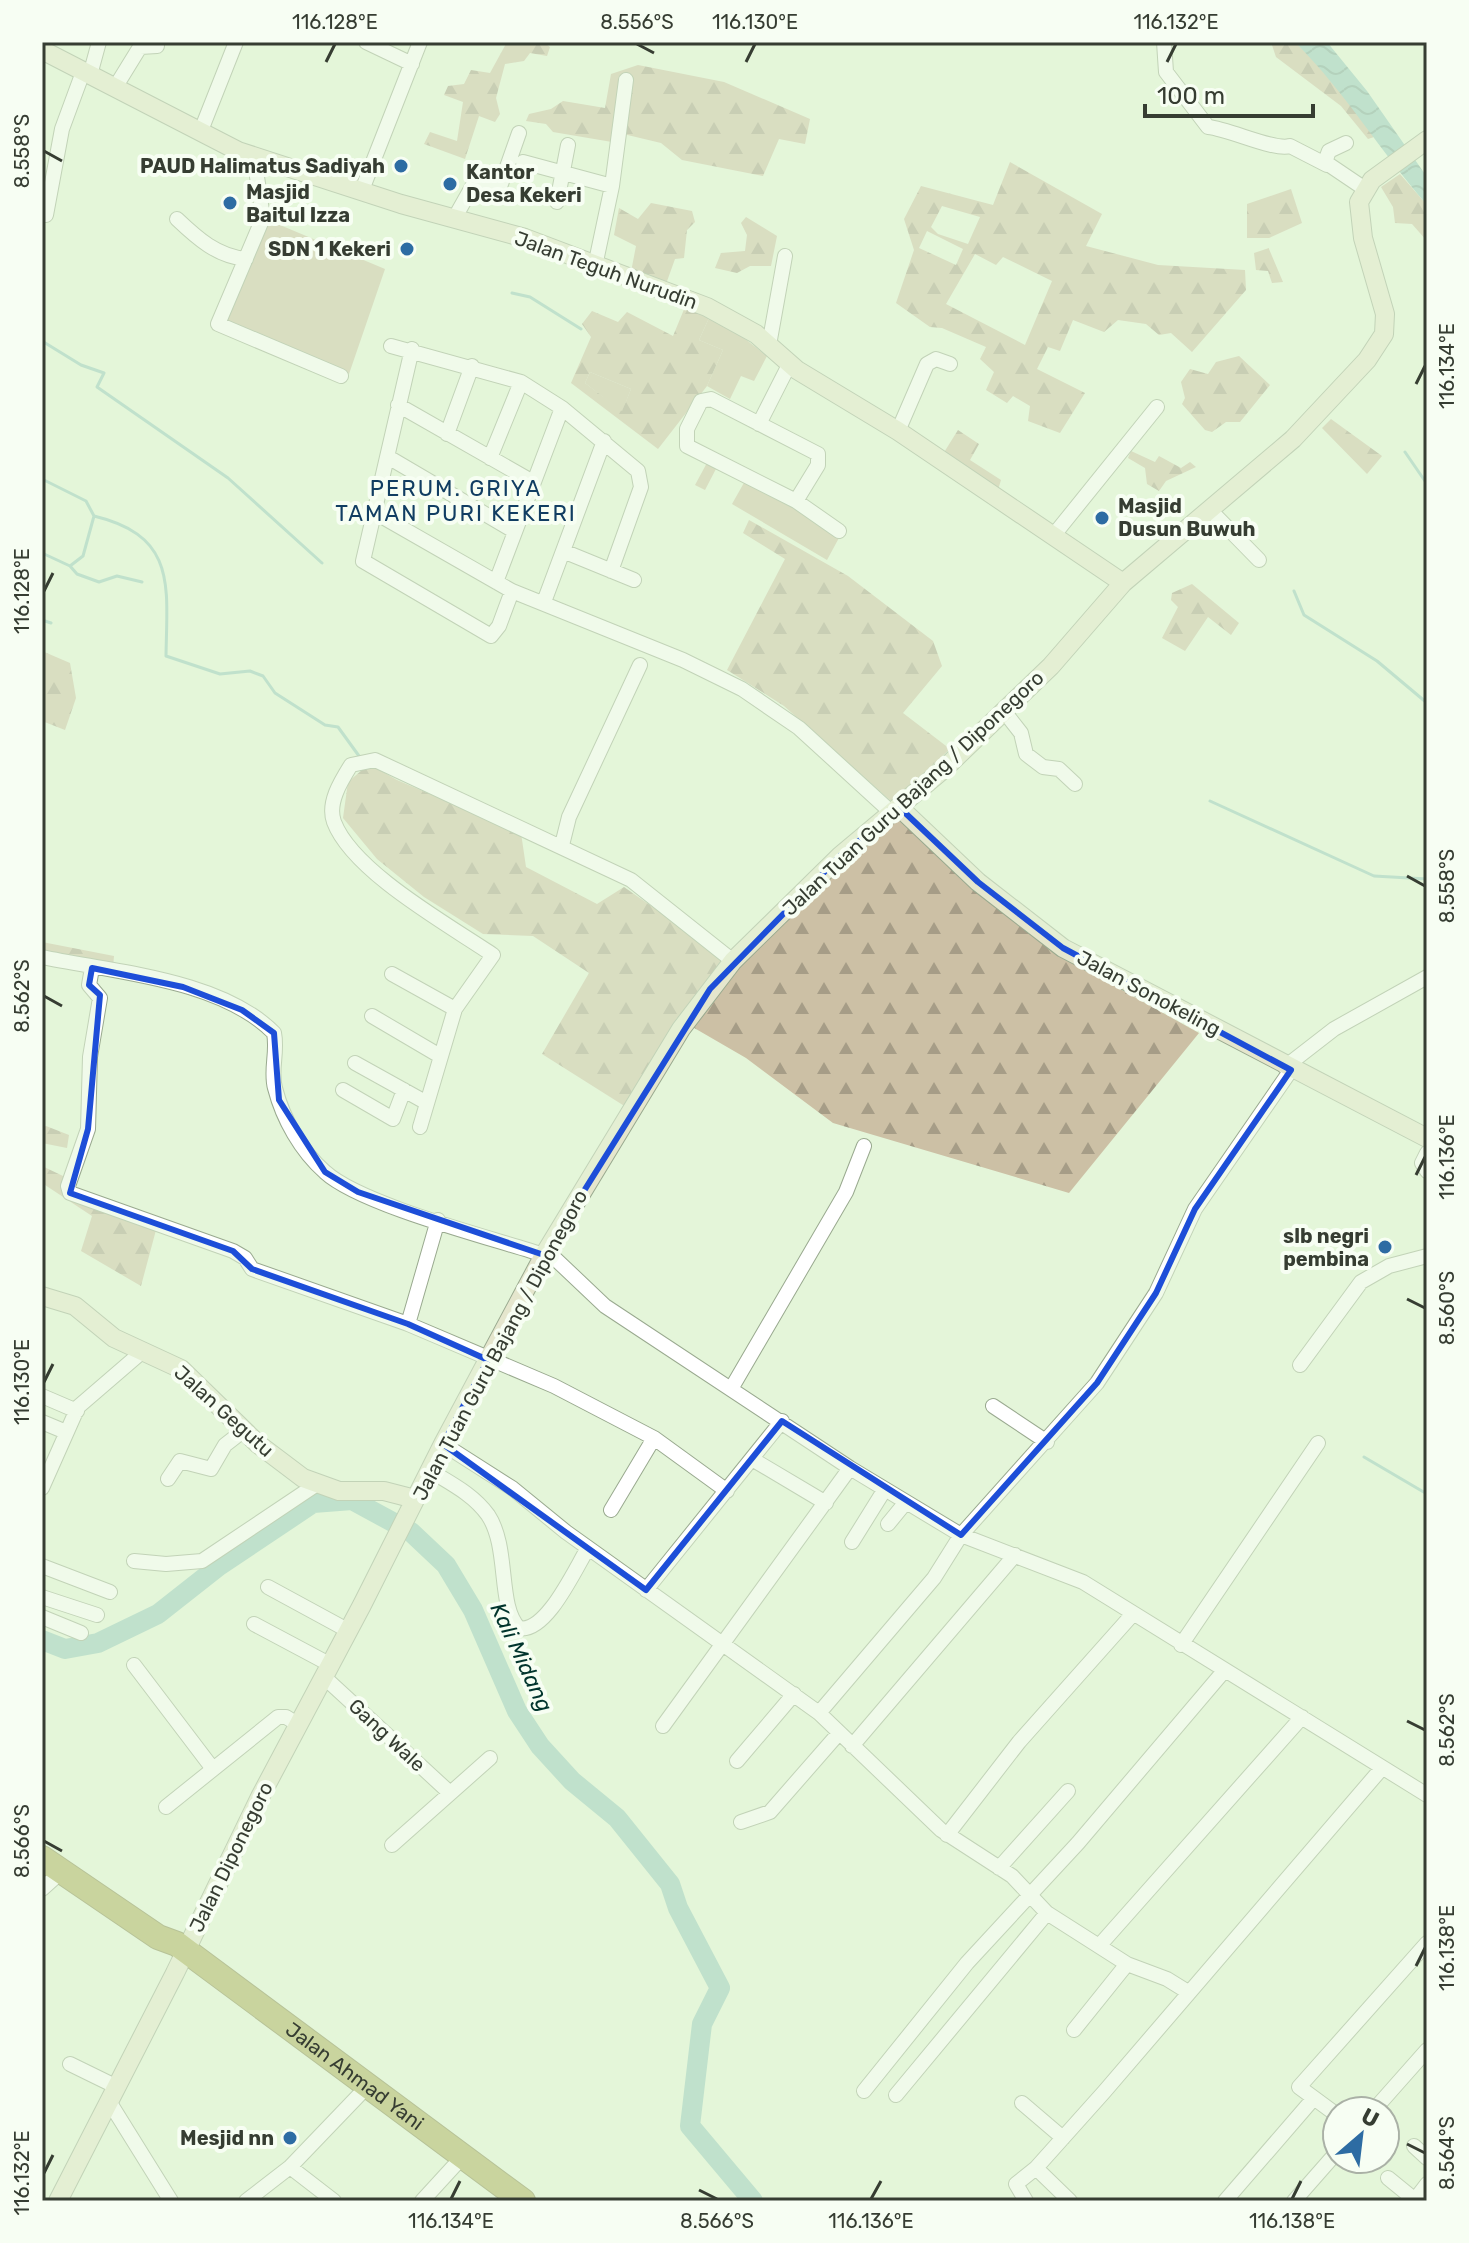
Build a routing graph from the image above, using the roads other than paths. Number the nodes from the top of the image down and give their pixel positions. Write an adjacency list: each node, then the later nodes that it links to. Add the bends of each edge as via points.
1 (99, 42): 9 (street)
2 (236, 42): 12 (street)
3 (366, 42): 8 (street)
4 (420, 42): 8 (street)
5 (1164, 42): 19 (street, via 1166,72 1208,127 1231,129 1281,149 1290,146)
6 (157, 46): 11 (street, via 140,47)
7 (42, 50): 9 (street, Jalan Teguh Nurudin)
8 (412, 64): 23 (street)
9 (87, 73): 11 (street, Jalan Teguh Nurudin); 25 (street, via 62,129)
10 (626, 80): 21 (street)
11 (116, 86): 12 (street, Jalan Teguh Nurudin)
12 (200, 133): 17 (street, Jalan Teguh Nurudin)
13 (519, 133): 27 (street, via 501,184 476,180)
14 (1425, 142): 22 (street)
15 (1346, 143): 19 (street, via 1326,154)
16 (568, 145): 20 (street)
17 (254, 156): 23 (street, Jalan Teguh Nurudin); 29 (street, via 263,218)
18 (523, 162): 20 (street)
19 (1327, 165): 22 (street)
20 (563, 172): 21 (street); 24 (street)
21 (612, 186): 30 (street)
22 (1365, 189): 50 (street, Jalan Tuan Guru Bajang / Diponegoro, via 1359,219 1385,309 1384,334 1313,420)
23 (362, 190): 27 (street, Jalan Teguh Nurudin)
24 (557, 202)
25 (46, 215)
26 (177, 219): 29 (street, via 210,247)
27 (454, 219): 30 (street, Jalan Teguh Nurudin, via 536,242)
28 (785, 256): 31 (street)
29 (246, 259): 37 (street, via 218,324)
30 (595, 266): 31 (street, Jalan Teguh Nurudin, via 695,302)
31 (769, 345): 36 (street, Jalan Teguh Nurudin)
32 (391, 346): 33 (street)
33 (412, 349): 35 (street); 39 (street)
34 (950, 364): 43 (street, via 936,359 927,364)
35 (472, 366): 38 (street); 44 (street)
36 (793, 366): 42 (street); 43 (street, Jalan Teguh Nurudin)
37 (341, 376)
38 (521, 382): 41 (street); 47 (street)
39 (398, 405): 44 (street); 46 (street)
40 (1157, 407): 54 (street)
41 (562, 408): 45 (street); 48 (street)
42 (762, 426): 49 (street, via 818,454 818,465); 49 (street, via 707,398 701,401 685,442)
43 (898, 431): 54 (street, Jalan Teguh Nurudin)
44 (447, 434): 47 (street)
45 (604, 441): 55 (street); 57 (street, via 642,478)
46 (388, 457): 51 (street); 52 (street)
47 (490, 458): 48 (street)
48 (533, 482): 52 (street)
49 (796, 501): 53 (street)
50 (1209, 509): 56 (street); 60 (street, Jalan Tuan Guru Bajang / Diponegoro)
51 (374, 512): 59 (street); 61 (street, via 363,561 491,636)
52 (514, 531): 59 (street)
53 (839, 531)
54 (1053, 536): 60 (street, Jalan Teguh Nurudin)
55 (563, 551): 57 (street); 62 (street)
56 (1259, 560)
57 (611, 571): 58 (street)
58 (634, 580)
59 (496, 582): 61 (street)
60 (1123, 583): 64 (street, Jalan Tuan Guru Bajang / Diponegoro, via 1051,666)
61 (512, 591): 62 (street)
62 (544, 602): 66 (street, via 683,660 753,696)
63 (640, 665): 67 (street, via 569,817)
64 (1003, 710): 65 (street, via 1021,733 1026,754 1043,767 1059,769); 66 (street, Jalan Tuan Guru Bajang / Diponegoro)
65 (1075, 784)
66 (896, 810): 69 (street, Jalan Tuan Guru Bajang / Diponegoro, via 849,848); 77 (street, Jalan Sonokeling, via 1063,948)
67 (562, 845): 69 (street, via 631,880); 73 (street, via 375,760 351,765 335,791 333,821 362,860 493,955)
68 (42, 957): 70 (street)
69 (733, 961): 87 (street, Jalan Tuan Guru Bajang / Diponegoro, via 681,1029)
70 (92, 968): 86 (street, via 207,994 262,1023 275,1037 272,1073 286,1120 313,1159 358,1192); 90 (street, via 89,985 100,998 90,1057 88,1129 70,1193 233,1251 256,1271)
71 (392, 974): 73 (street)
72 (1427, 977): 77 (street, via 1334,1029)
73 (455, 1009): 75 (street)
74 (372, 1016): 75 (street)
75 (440, 1056): 80 (street)
76 (355, 1063): 79 (street)
77 (1288, 1068): 82 (street, Jalan Sonokeling); 103 (street, via 1195,1209 1156,1293 1097,1383)
78 (343, 1090): 79 (street, via 393,1119)
79 (404, 1090): 80 (street)
80 (427, 1103): 81 (street)
81 (420, 1127)
82 (1427, 1138)
83 (864, 1146): 94 (street, via 846,1192)
84 (1427, 1153): 85 (street, via 1422,1166)
85 (1427, 1171)
86 (438, 1220): 87 (street); 90 (street)
87 (545, 1253): 92 (street, Jalan Tuan Guru Bajang / Diponegoro); 94 (street, via 605,1306)
88 (1427, 1256): 93 (street, via 1389,1266 1361,1282)
89 (42, 1296): 91 (street, Jalan Gegutu, via 75,1306 114,1338)
90 (408, 1324): 92 (street)
91 (143, 1351): 97 (street); 100 (street, Jalan Gegutu, via 181,1369)
92 (488, 1360): 102 (street, via 554,1386); 105 (street, Jalan Tuan Guru Bajang / Diponegoro)
93 (1300, 1365)
94 (731, 1389): 98 (street)
95 (42, 1396): 97 (street)
96 (993, 1406): 103 (street)
97 (77, 1411): 101 (street)
98 (782, 1421): 107 (street); 108 (street)
99 (42, 1422): 101 (street)
100 (243, 1431): 110 (street, via 225,1445 211,1469 180,1461); 111 (street, Jalan Gegutu)
101 (66, 1432): 106 (street)
102 (654, 1438): 114 (street); 118 (street)
103 (1047, 1442): 120 (street)
104 (1318, 1443): 137 (street)
105 (443, 1444): 109 (street, Jalan Tuan Guru Bajang / Diponegoro); 122 (street, via 512,1488)
106 (49, 1451): 112 (street)
107 (752, 1459): 114 (street); 116 (street)
108 (850, 1468): 113 (street); 116 (street)
109 (429, 1470): 117 (street, Jalan Tuan Guru Bajang / Diponegoro); 122 (street, via 466,1493 489,1517 505,1567 509,1610 519,1628 541,1622)
110 (168, 1479)
111 (317, 1484): 117 (street, Jalan Gegutu, via 339,1491 392,1492); 124 (street, via 202,1561)
112 (42, 1488)
113 (885, 1489): 115 (street); 121 (street)
114 (727, 1491): 127 (street)
115 (906, 1502): 119 (street); 120 (street)
116 (826, 1503): 136 (street)
117 (412, 1508): 134 (street, Jalan Diponegoro)
118 (611, 1510)
119 (888, 1524)
120 (961, 1535): 123 (street); 142 (street, via 934,1578)
121 (852, 1542)
122 (588, 1548): 127 (street)
123 (1015, 1555): 131 (street, via 1083,1582); 147 (street)
124 (134, 1561)
125 (42, 1566): 128 (street)
126 (268, 1587): 134 (street)
127 (646, 1590): 136 (street)
128 (110, 1592)
129 (42, 1597): 130 (street)
130 (97, 1615)
131 (1132, 1615): 137 (street); 157 (street, via 1019,1742)
132 (42, 1617): 135 (street)
133 (254, 1624): 139 (street, Gang Wale)
134 (349, 1631): 139 (street, Jalan Diponegoro)
135 (81, 1633)
136 (724, 1644): 141 (street); 145 (street)
137 (1181, 1645): 140 (street)
138 (134, 1665): 151 (street)
139 (328, 1671): 144 (street, Jalan Diponegoro); 153 (street, Gang Wale)
140 (1224, 1671): 143 (street); 162 (street)
141 (794, 1694): 142 (street); 149 (street)
142 (819, 1713): 146 (street)
143 (1302, 1717): 150 (street); 165 (street)
144 (299, 1725): 151 (street, via 278,1717); 166 (street, Jalan Diponegoro)
145 (663, 1726)
146 (839, 1733): 147 (street); 156 (street, via 770,1812)
147 (852, 1746): 157 (street)
148 (490, 1758): 153 (street)
149 (737, 1761)
150 (1382, 1768): 154 (street); 168 (street)
151 (213, 1769): 155 (street)
152 (1068, 1791): 160 (street)
153 (450, 1793): 158 (street)
154 (1427, 1795)
155 (166, 1807)
156 (741, 1822)
157 (947, 1835): 160 (street)
158 (392, 1845)
159 (52, 1865): 161 (street); 166 (highway, via 158,1937 171,1940)
160 (999, 1868): 162 (street)
161 (42, 1889)
162 (1032, 1895): 163 (street); 172 (street, via 967,1963)
163 (1047, 1913): 165 (street); 175 (street)
164 (1427, 1943): 177 (street, via 1299,2087)
165 (1099, 1946): 167 (street)
166 (184, 1955): 173 (highway); 174 (street, Jalan Diponegoro); 188 (highway, Jalan Ahmad Yani)
167 (1127, 1964): 168 (street); 169 (street)
168 (1188, 1992): 180 (street)
169 (1074, 2030)
170 (1427, 2050): 176 (street)
171 (70, 2064): 174 (street)
172 (864, 2091)
173 (361, 2093): 183 (highway); 184 (street)
174 (113, 2095): 190 (street, Jalan Diponegoro); 191 (street)
175 (896, 2095)
176 (1387, 2095)
177 (1314, 2098): 179 (street); 199 (street)
178 (1022, 2103): 180 (street)
179 (1321, 2103)
180 (1063, 2138): 185 (street)
181 (1414, 2146): 182 (street)
182 (1427, 2158)
183 (455, 2165): 188 (highway); 194 (street)
184 (290, 2167): 192 (street); 193 (street)
185 (1036, 2168): 197 (street, via 1015,2186); 198 (street)
186 (1321, 2170): 200 (street)
187 (1388, 2178): 189 (street)
188 (483, 2179): 195 (highway); 196 (highway, Jalan Ahmad Yani)
189 (1421, 2197)
190 (58, 2201)
191 (171, 2201)
192 (246, 2201)
193 (334, 2201)
194 (422, 2201)
195 (502, 2201)
196 (523, 2201)
197 (1026, 2201)
198 (1070, 2201)
199 (1225, 2201)
200 (1294, 2201)

